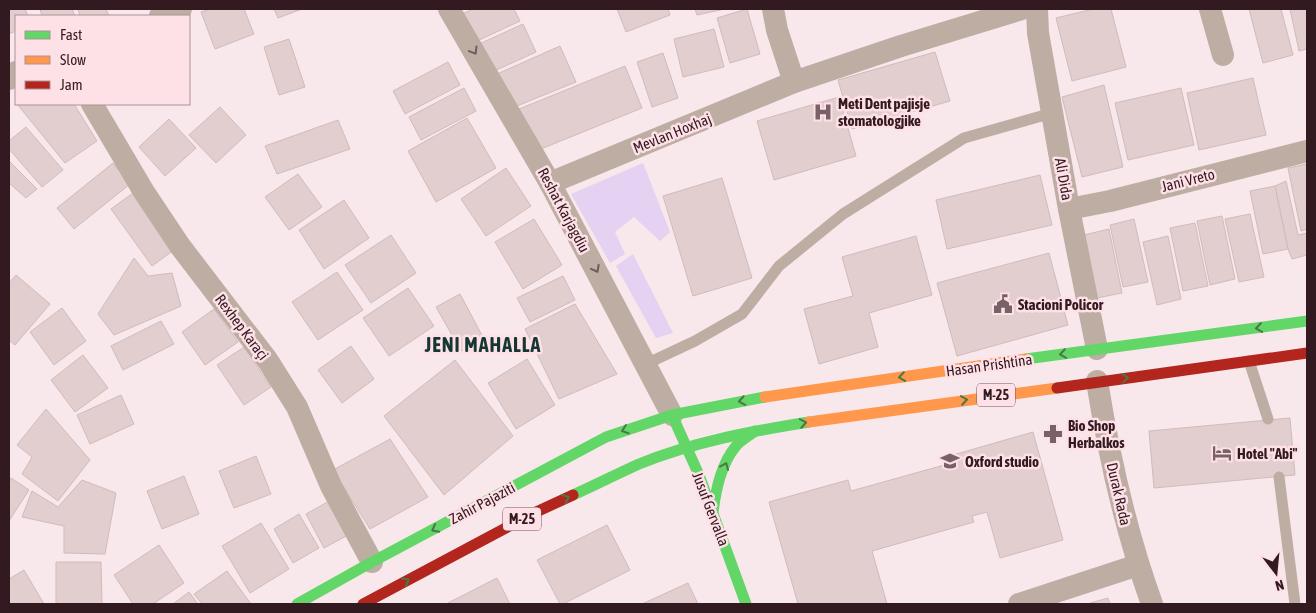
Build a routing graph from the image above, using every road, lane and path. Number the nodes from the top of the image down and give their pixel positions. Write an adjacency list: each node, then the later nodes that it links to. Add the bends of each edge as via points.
1 (181, 9): 7 (street)
2 (449, 9): 13 (street, Reshat Karjagdiu, one-way to 13)
3 (773, 9): 9 (street)
4 (1022, 9): 9 (street, Mevlan Hoxhaj)
5 (1037, 9): 11 (street, Ali Dida)
6 (1210, 9): 8 (street)
7 (163, 15)
8 (1223, 55)
9 (794, 82): 13 (street, Mevlan Hoxhaj)
10 (93, 105): 27 (street, Rexhep Karaçi, via 154,208 268,361 297,407 331,486)
11 (1052, 113): 14 (street, Ali Dida); 19 (lane, via 964,138 843,214 779,266 742,314)
12 (1307, 151): 14 (street, Jani Vreto)
13 (550, 183): 19 (street, Reshat Karjagdiu, one-way to 19)
14 (1069, 210): 16 (street, Ali Dida)
15 (1307, 321): 16 (street, Hasan Prishtina, one-way to 16)
16 (1097, 349): 21 (street, Hasan Prishtina, one-way to 21, via 746,400)
17 (1307, 353): 18 (street, Hasan Prishtina / M-25)
18 (1250, 361): 20 (street, Hasan Prishtina / M-25, one-way to 18); 22 (lane)
19 (646, 364): 21 (street, Reshat Karjagdiu)
20 (1096, 381): 23 (street, Hasan Prishtina / M-25, one-way to 20); 28 (street, Durak Rada, via 1107,442)
21 (672, 415): 24 (street, Jusuf Gervalla); 27 (street, Zahir Pajaziti, one-way to 27, via 606,437)
22 (1268, 419)
23 (755, 431): 24 (street, Hasan Prishtina / M-25); 26 (street, one-way to 23, via 729,456 737,444)
24 (687, 448): 26 (street, Jusuf Gervalla); 29 (street, M-25, one-way to 24, via 534,513 640,464)
25 (1279, 477): 35 (lane)
26 (713, 512): 32 (street, Jusuf Gervalla)
27 (372, 562): 30 (street, Zahir Pajaziti)
28 (1138, 565): 33 (street); 34 (street, Durak Rada)
29 (389, 598): 31 (street, M-25)
30 (297, 604)
31 (363, 604)
32 (746, 604)
33 (1019, 604)
34 (1152, 604)
35 (1295, 604)

